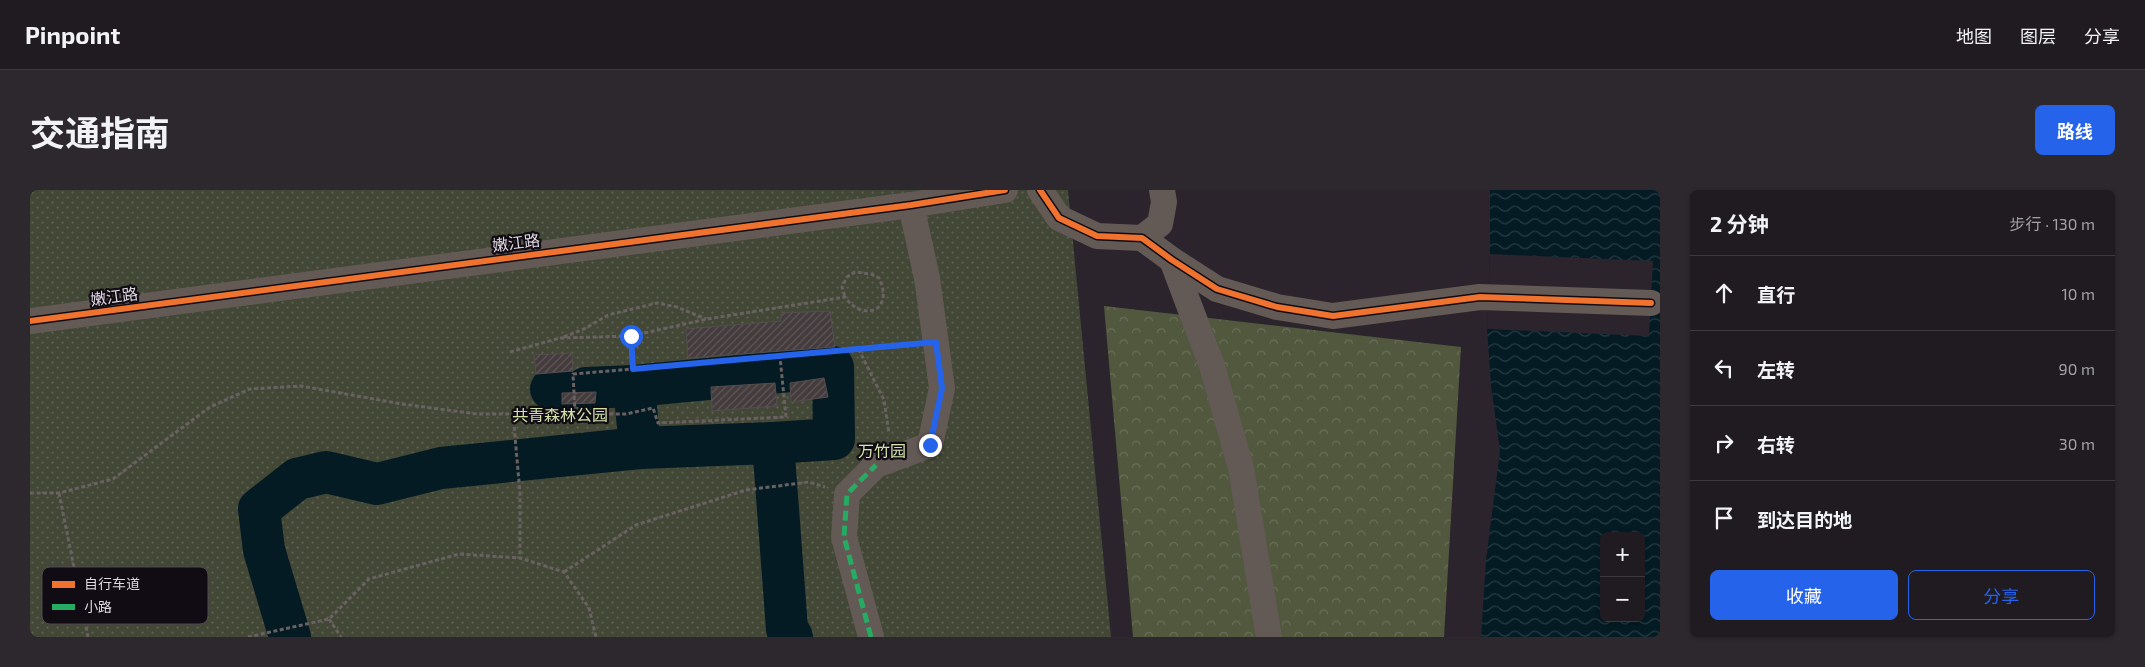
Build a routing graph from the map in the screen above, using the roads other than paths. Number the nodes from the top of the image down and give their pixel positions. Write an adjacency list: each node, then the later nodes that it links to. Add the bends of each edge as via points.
1 (1005, 190): 4 (street, 嫩江路)
2 (1040, 190): 5 (street, via 1059,218 1097,236)
3 (1162, 190): 5 (street, via 1164,202 1160,224)
4 (911, 205): 8 (street, 嫩江路); 9 (street, via 927,278 942,388 930,445 876,465 847,494 844,537)
5 (1142, 238): 6 (street)
6 (1172, 260): 7 (street, via 1217,289 1277,307 1333,316 1480,297); 10 (street, via 1212,366 1241,468)
7 (1651, 303)
8 (30, 321)
9 (871, 637)
10 (1269, 637)

